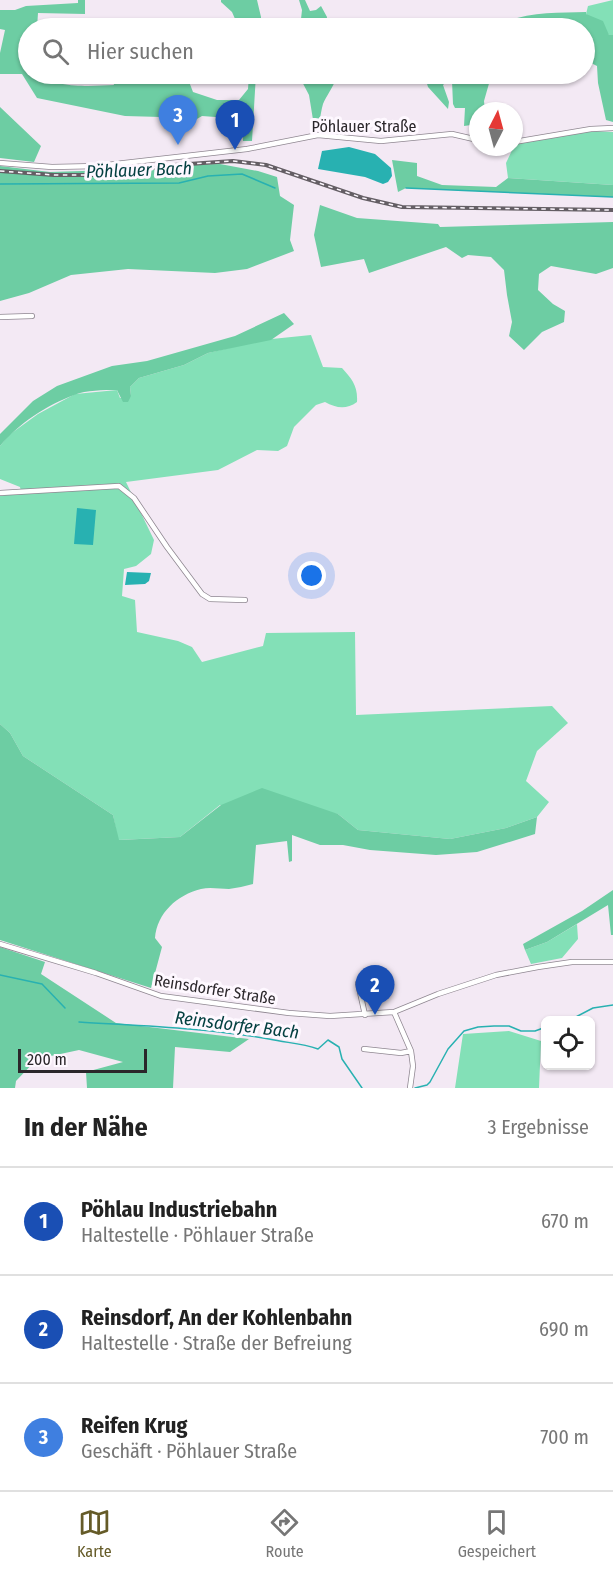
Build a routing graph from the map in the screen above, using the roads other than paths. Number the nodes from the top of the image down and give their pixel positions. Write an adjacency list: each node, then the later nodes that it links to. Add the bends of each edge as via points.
1 (613, 128): 3 (street)
2 (469, 138): 4 (street, Pöhlauer Straße, via 452,134 381,141 318,135 247,149 98,166)
3 (523, 140)
4 (0, 162)
5 (32, 316): 6 (street)
6 (0, 317)
7 (0, 493): 8 (street, via 119,486 134,498 202,594 210,599)
8 (246, 600)
9 (0, 944): 13 (street, Reinsdorfer Straße, via 161,996 289,1013)
10 (613, 962): 12 (street, Reinsdorfer Straße, via 572,962 496,975)
11 (376, 975): 13 (street, via 358,983)
12 (394, 1012): 13 (street, Reinsdorfer Straße); 15 (street)
13 (363, 1015)
14 (364, 1049): 15 (street)
15 (411, 1051): 16 (street)
16 (410, 1087)

